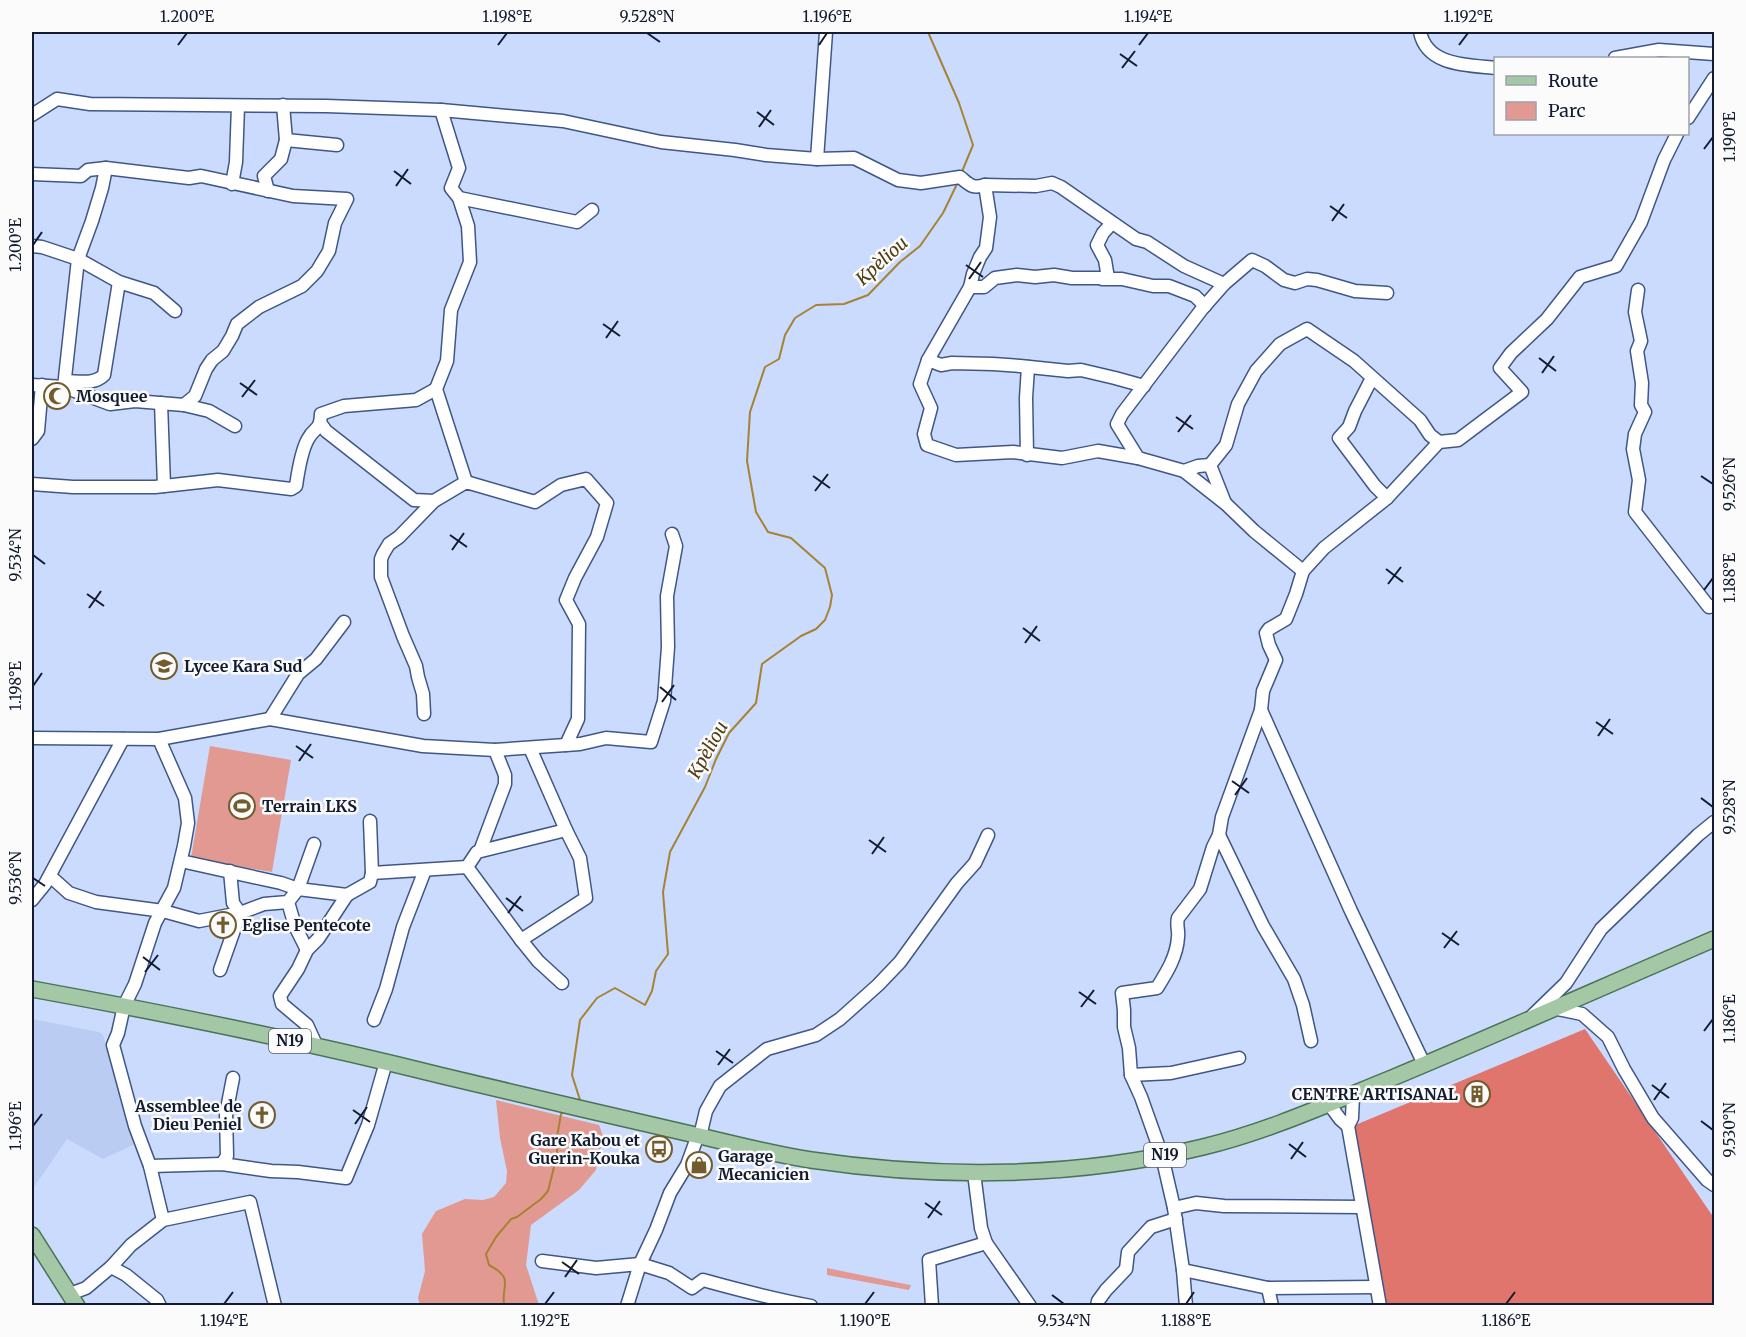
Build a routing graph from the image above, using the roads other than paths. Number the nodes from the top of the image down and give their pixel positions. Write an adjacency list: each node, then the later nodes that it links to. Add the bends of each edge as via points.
1 (826, 32): 15 (street)
2 (1420, 32): 5 (street, via 1421,39 1437,57 1451,63)
3 (1714, 54): 4 (street, via 1659,50)
4 (1620, 57)
5 (1494, 68)
6 (1714, 78): 11 (street)
7 (283, 105): 8 (street); 9 (street); 13 (street)
8 (238, 106): 10 (street, via 90,105 57,99); 18 (street)
9 (441, 110): 15 (street, via 563,121 661,142); 21 (street, via 459,168 451,188)
10 (32, 115)
11 (1689, 116)
12 (1676, 135): 47 (street, via 1641,222 1616,266 1580,277 1500,368 1522,392 1458,440)
13 (286, 140): 14 (street); 20 (street, via 281,159 264,176)
14 (337, 145)
15 (818, 159): 19 (street, via 854,158 898,180 921,183 960,177 972,186)
16 (106, 168): 17 (street, via 88,170 81,176); 18 (street, via 201,176); 25 (street)
17 (32, 174)
18 (232, 184): 20 (street)
19 (985, 184): 23 (street, via 1052,183); 30 (street, via 990,217 987,248)
20 (268, 191): 43 (street, via 346,199 317,271 302,286 237,324 223,351 206,369 195,396)
21 (459, 198): 22 (street, via 577,222); 41 (street, via 468,226 470,262 451,310 447,361)
22 (592, 210)
23 (1112, 223): 26 (street, via 1097,245); 29 (street, via 1184,266)
24 (32, 246): 25 (street)
25 (78, 259): 27 (street); 38 (street)
26 (1108, 278): 28 (street); 30 (street, via 1017,275 995,278 984,287); 33 (street, via 1169,286 1195,296)
27 (119, 282): 34 (street, via 154,293); 38 (street, via 104,375 92,382)
28 (1087, 283)
29 (1224, 284): 32 (street, via 1252,260 1295,284 1307,279 1355,291); 33 (street)
30 (970, 287): 35 (street)
31 (1638, 290): 60 (street, via 1635,312 1641,341 1637,351 1641,405 1645,412 1633,449 1639,480 1635,512 1709,607)
32 (1387, 293)
33 (1205, 306): 40 (street)
34 (175, 311)
35 (928, 360): 36 (street, via 941,365); 48 (street, via 920,384 931,408 924,434 927,445 956,454)
36 (1028, 367): 40 (street, via 1081,370); 48 (street)
37 (1372, 378): 47 (street); 50 (street, via 1307,329 1280,344 1256,371 1238,404 1226,445); 55 (street, via 1349,427 1339,438)
38 (65, 384): 39 (street); 42 (street, via 110,404)
39 (37, 385): 46 (street, via 38,431)
40 (1144, 386): 49 (street, via 1117,424)
41 (436, 389): 44 (street, via 416,400 344,406 321,414); 52 (street)
42 (160, 403): 43 (street); 54 (street)
43 (184, 405): 45 (street, via 209,411)
44 (321, 424): 54 (street, via 308,439 294,488 218,480); 56 (street, via 414,500)
45 (234, 426)
46 (32, 439)
47 (1439, 442): 55 (street)
48 (1027, 454): 49 (street, via 1062,458 1098,452)
49 (1138, 458): 51 (street)
50 (1210, 465): 51 (street); 57 (street)
51 (1184, 471): 57 (street)
52 (466, 482): 56 (street); 68 (street, via 536,502 561,485 586,479 607,503 597,537 566,600 579,624 579,719)
53 (32, 484): 54 (street)
54 (164, 486)
55 (1387, 498): 59 (street, via 1323,548)
56 (434, 501): 63 (street, via 390,544 381,559 381,577 416,666)
57 (1226, 504): 59 (street)
58 (672, 534): 68 (street, via 676,546 667,596 664,701 651,742 606,738)
59 (1303, 571): 62 (street, via 1286,619 1266,633 1276,660 1263,691)
60 (1714, 606)
61 (344, 622): 64 (street, via 316,659 298,674)
62 (1261, 710): 75 (street); 104 (street)
63 (424, 714)
64 (270, 719): 67 (street); 70 (street, via 423,746)
65 (32, 738): 66 (street)
66 (123, 739): 67 (street); 83 (street)
67 (159, 739): 78 (street, via 185,798 188,823)
68 (566, 745): 69 (street)
69 (530, 748): 70 (street); 73 (street)
70 (495, 750): 77 (street, via 505,784)
71 (370, 821): 82 (street)
72 (1714, 822): 98 (street, via 1601,929 1566,983)
73 (566, 830): 77 (street); 91 (street, via 580,858 586,898)
74 (988, 835): 110 (street, via 975,863 900,962 840,1019 816,1035 767,1048 720,1086 706,1111)
75 (1219, 835): 100 (street, via 1263,926 1294,979); 105 (street, via 1200,889 1178,918 1174,958 1165,975 1157,988 1122,993)
76 (314, 844): 84 (street)
77 (480, 851): 79 (street)
78 (181, 861): 81 (street); 88 (street)
79 (466, 867): 80 (street); 91 (street)
80 (425, 870): 82 (street); 99 (street)
81 (230, 872): 84 (street); 89 (street, via 233,903)
82 (372, 873): 85 (street, via 370,882)
83 (50, 876): 86 (street); 88 (street, via 69,893 96,902)
84 (298, 890): 85 (street); 87 (street)
85 (347, 895): 92 (street)
86 (32, 900)
87 (288, 902): 89 (street, via 264,904); 92 (street)
88 (163, 911): 89 (street, via 199,921); 96 (street)
89 (240, 913): 93 (street)
90 (1714, 939): 97 (main road, N19)
91 (521, 940): 94 (street)
92 (308, 950): 101 (street, via 280,999 307,1025)
93 (220, 970)
94 (562, 983)
95 (32, 989): 96 (main road, N19)
96 (124, 1006): 101 (main road, N19); 113 (street, via 113,1046)
97 (1553, 1008): 98 (main road, N19); 115 (street, via 1582,1014 1608,1037 1653,1118)
98 (1530, 1018): 104 (main road, N19)
99 (374, 1020)
100 (1311, 1041)
101 (317, 1047): 103 (main road, N19)
102 (1239, 1058): 105 (street, via 1171,1073)
103 (386, 1062): 110 (main road, N19); 112 (street, via 368,1125 346,1178)
104 (1424, 1064): 107 (main road, N19)
105 (1131, 1075): 111 (street)
106 (233, 1078): 112 (street, via 226,1114 227,1156)
107 (1353, 1095): 108 (main road, N19); 109 (street)
108 (1329, 1104): 109 (street); 111 (main road, N19, via 1240,1137)
109 (1348, 1126): 116 (street)
110 (699, 1135): 114 (main road, N19, via 818,1161); 123 (street)
111 (1162, 1156): 114 (main road, N19, via 1091,1167); 117 (street)
112 (222, 1164): 113 (street)
113 (150, 1166): 118 (street)
114 (974, 1173): 120 (street)
115 (1714, 1185)
116 (1362, 1207): 117 (street, via 1235,1207 1196,1203); 126 (street)
117 (1175, 1214): 125 (street); 136 (street, via 1151,1227 1128,1252 1126,1269)
118 (163, 1220): 124 (street); 131 (street, via 250,1202)
119 (32, 1235): 121 (main road)
120 (986, 1243): 134 (street, via 929,1260); 135 (street)
121 (37, 1251): 128 (main road)
122 (542, 1262): 123 (street, via 596,1268)
123 (640, 1264): 129 (street, via 669,1273 692,1288 703,1280); 132 (street)
124 (111, 1267): 128 (street); 130 (street)
125 (1184, 1270): 127 (street); 137 (street)
126 (1376, 1287): 127 (street); 139 (street)
127 (1268, 1288): 138 (street)
128 (74, 1300)
129 (778, 1303): 133 (street)
130 (160, 1305)
131 (275, 1305)
132 (627, 1305)
133 (811, 1305)
134 (932, 1305)
135 (1030, 1305)
136 (1097, 1305)
137 (1185, 1305)
138 (1272, 1305)
139 (1380, 1305)

